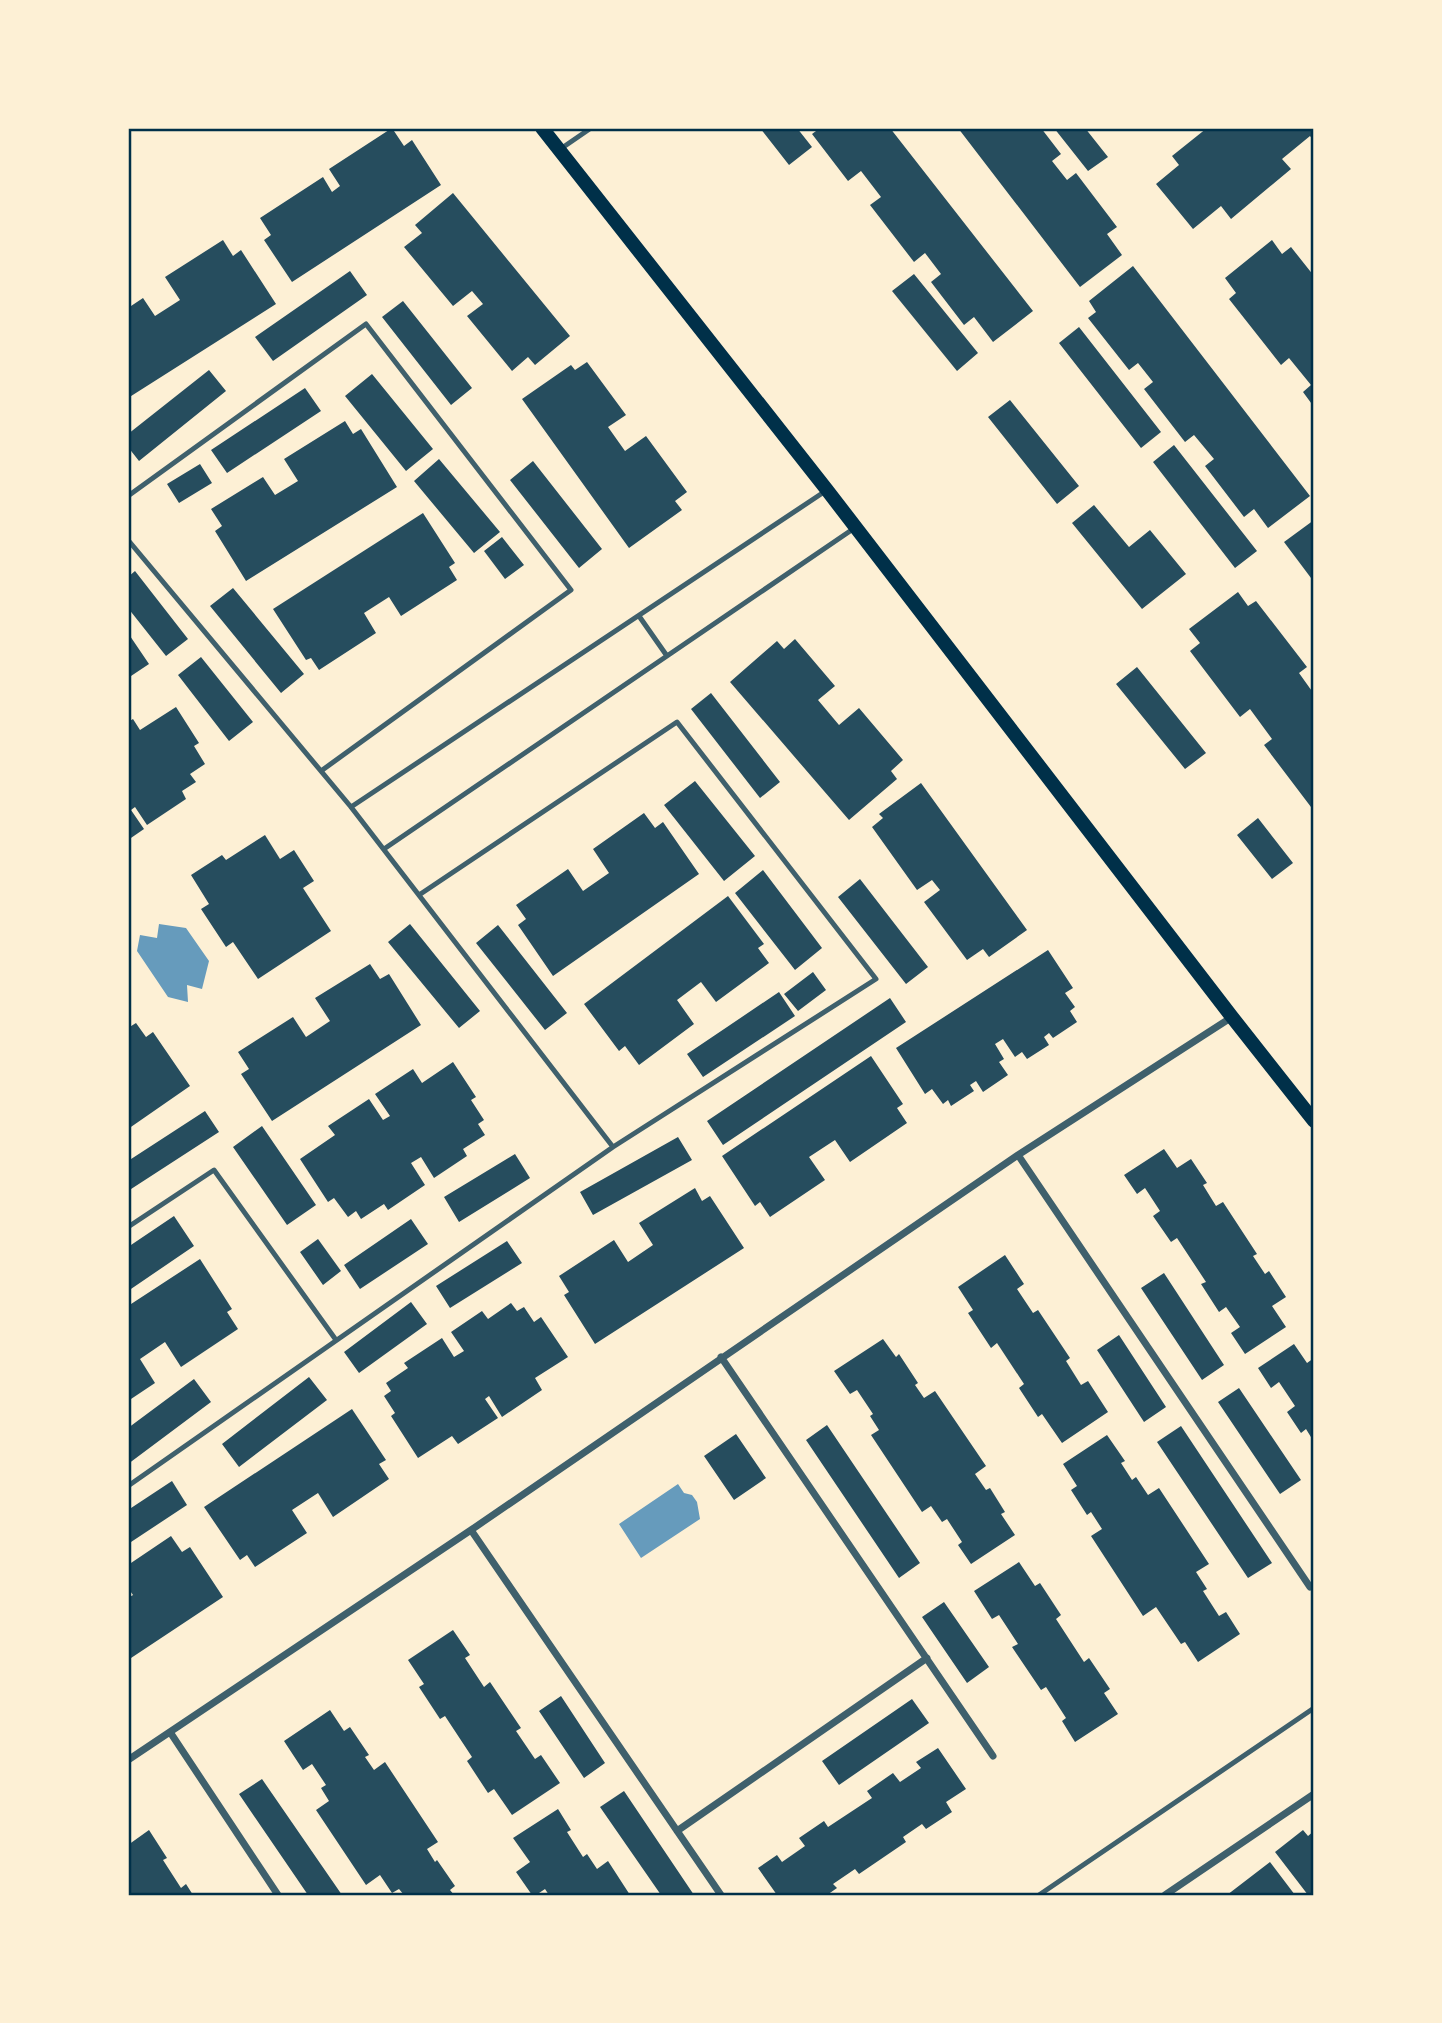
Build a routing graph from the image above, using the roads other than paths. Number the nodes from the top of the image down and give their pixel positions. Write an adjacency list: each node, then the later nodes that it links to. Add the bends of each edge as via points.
1 (542, 128): 3 (main road)
2 (591, 128): 3 (lane)
3 (559, 150): 4 (main road)
4 (827, 490): 6 (main road); 8 (lane)
5 (128, 496): 10 (lane, via 366,324 570,590)
6 (856, 527): 9 (lane); 14 (main road)
7 (128, 540): 10 (lane)
8 (639, 617): 9 (lane); 11 (lane)
9 (667, 656): 12 (lane)
10 (321, 771): 11 (lane)
11 (351, 807): 12 (lane)
12 (384, 849): 13 (lane)
13 (419, 895): 16 (lane); 16 (lane, via 677,722 876,979)
14 (1232, 1017): 15 (main road); 17 (street)
15 (1314, 1121)
16 (613, 1147): 19 (lane)
17 (1018, 1155): 20 (street); 23 (street)
18 (128, 1227): 19 (lane, via 214,1170)
19 (336, 1340): 21 (lane)
20 (721, 1357): 22 (street); 24 (street)
21 (128, 1486)
22 (471, 1530): 26 (street); 30 (street)
23 (1310, 1587)
24 (927, 1658): 27 (street); 30 (street)
25 (1314, 1708): 33 (lane)
26 (170, 1732): 28 (street); 31 (street)
27 (993, 1756)
28 (128, 1760)
29 (1314, 1794): 34 (street)
30 (677, 1831): 32 (street)
31 (278, 1895)
32 (721, 1895)
33 (1040, 1895)
34 (1165, 1895)

